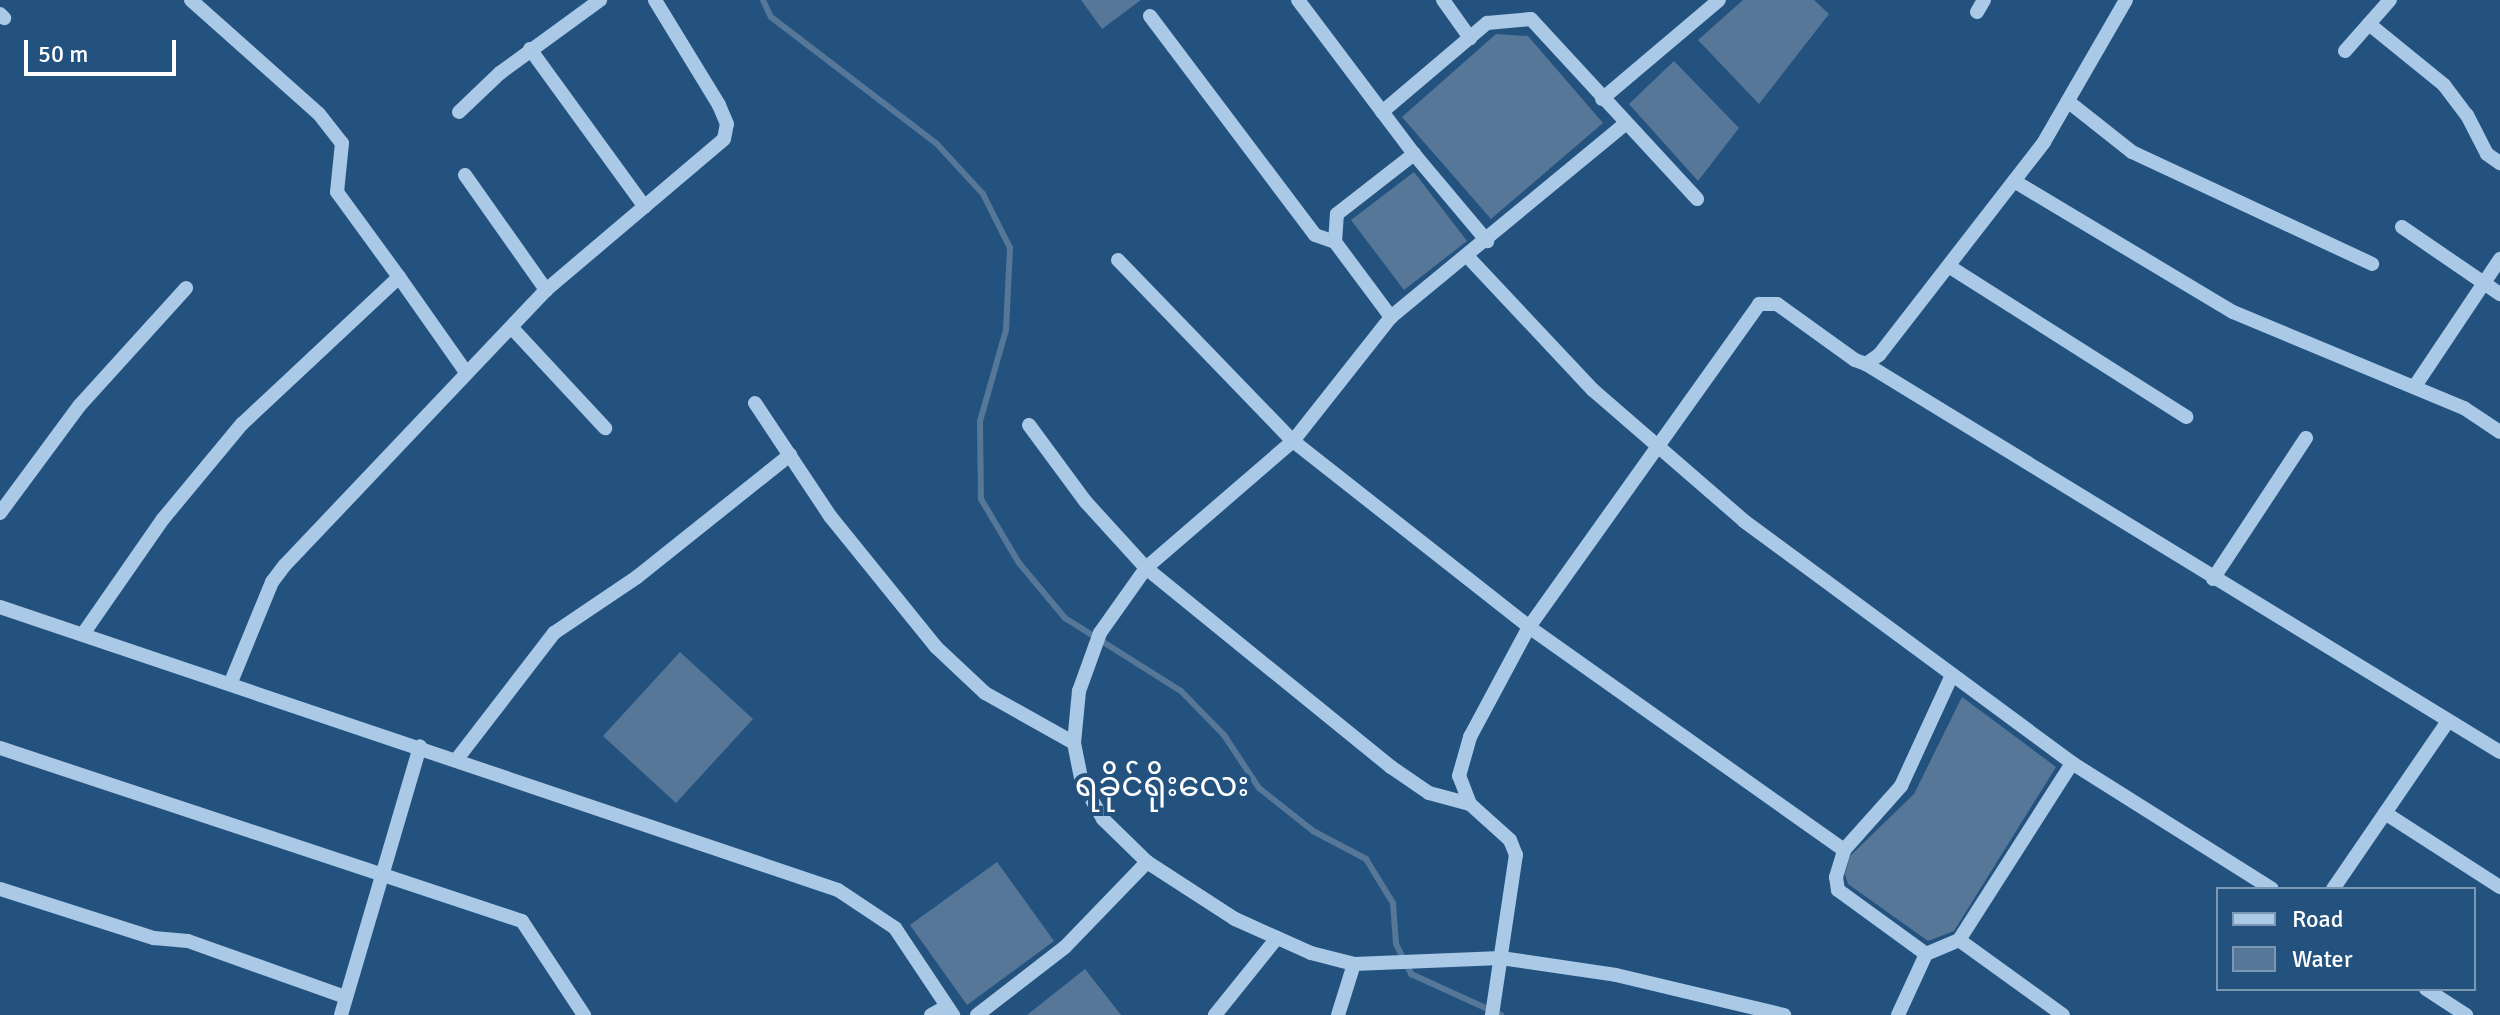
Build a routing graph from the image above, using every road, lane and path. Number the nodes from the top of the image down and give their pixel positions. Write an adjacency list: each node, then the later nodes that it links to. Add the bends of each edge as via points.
1 (191, 0): 33 (street, via 319,114 342,143 337,192)
2 (600, 0): 12 (street)
3 (655, 0): 24 (street, via 727,124 716,151)
4 (1298, 0): 17 (street)
5 (1443, 0): 11 (street)
6 (1719, 0): 14 (street)
7 (2126, 0): 15 (street)
8 (2390, 0): 10 (street)
9 (1150, 16): 27 (street, via 1315,235)
10 (2369, 24): 13 (street); 20 (street, via 2444,85 2487,154)
11 (1470, 38): 14 (street, via 1487,23 1531,19); 17 (street)
12 (530, 49): 16 (street); 24 (street)
13 (2345, 51)
14 (1602, 99): 18 (street)
15 (2070, 103): 22 (street); 31 (street, via 2132,152)
16 (459, 112)
17 (1382, 112): 19 (street)
18 (1625, 124): 23 (street); 26 (street)
19 (1414, 154): 26 (street); 27 (street, via 1337,214)
20 (2500, 163)
21 (465, 175): 36 (street)
22 (2014, 181): 32 (street); 42 (street, via 2233,312)
23 (1697, 199)
24 (645, 207): 36 (street)
25 (2402, 227): 34 (street)
26 (1487, 241): 28 (street)
27 (1335, 242): 38 (street)
28 (1468, 257): 38 (street); 50 (street)
29 (2500, 259): 34 (street)
30 (1118, 260): 49 (street)
31 (2372, 264)
32 (1950, 267): 40 (street); 44 (street)
33 (399, 277): 41 (street); 57 (street, via 242,424 163,519)
34 (2484, 283): 37 (street); 42 (street)
35 (186, 288): 52 (street, via 80,405)
36 (546, 290): 39 (street)
37 (2500, 294)
38 (1391, 317): 49 (street)
39 (512, 328): 41 (street); 46 (street)
40 (1866, 364): 50 (street, via 1777,304 1759,304); 54 (street)
41 (465, 371): 59 (street, via 272,582)
42 (2415, 386): 47 (street)
43 (755, 403): 51 (street)
44 (2186, 417)
45 (1029, 425): 53 (street, via 1085,501)
46 (605, 428)
47 (2500, 432)
48 (2306, 438): 54 (street)
49 (1293, 441): 53 (street); 56 (street)
50 (1654, 447): 56 (street); 58 (street)
51 (790, 455): 61 (street, via 830,516 936,647 985,693); 65 (street, via 637,577 554,633)
52 (0, 513)
53 (1146, 568): 61 (street, via 1100,633 1079,691); 67 (street, via 1391,767 1429,793)
54 (2213, 579): 60 (street)
55 (0, 607): 57 (street)
56 (1529, 627): 67 (street, via 1470,737 1459,776); 69 (street)
57 (83, 634): 59 (street)
58 (1952, 675): 66 (street); 69 (street, via 1901,786)
59 (231, 682): 62 (street)
60 (2448, 721): 64 (street); 68 (street)
61 (1074, 743): 70 (street, via 1082,783 1103,819)
62 (420, 746): 65 (street); 71 (street)
63 (0, 748): 71 (street, via 108,788)
64 (2500, 752)
65 (457, 759): 83 (street, via 838,890 895,928)
66 (2072, 763): 72 (street); 77 (street)
67 (1470, 804): 79 (street, via 1510,840 1516,855)
68 (2385, 813): 73 (street); 74 (street)
69 (1844, 850): 78 (street, via 1838,890)
70 (1147, 862): 76 (street, via 1235,919); 88 (street, via 1065,947)
71 (381, 872): 82 (street); 86 (street, via 522,921)
72 (2269, 887)
73 (2334, 887)
74 (2500, 887)
75 (0, 889): 82 (street, via 154,938 188,941)
76 (1277, 938): 80 (street); 89 (street)
77 (1959, 940): 78 (street); 94 (street)
78 (1926, 954): 93 (street)
79 (1501, 958): 80 (street); 91 (street); 92 (street, via 1616,975)
80 (1354, 964): 90 (street)
81 (2429, 991): 84 (street)
82 (345, 997): 85 (street)
83 (950, 1010): 87 (street)
84 (2464, 1014)
85 (341, 1015)
86 (584, 1015)
87 (931, 1015)
88 (977, 1015)
89 (1215, 1015)
90 (1338, 1015)
91 (1492, 1015)
92 (1784, 1015)
93 (1898, 1015)
94 (2063, 1015)

